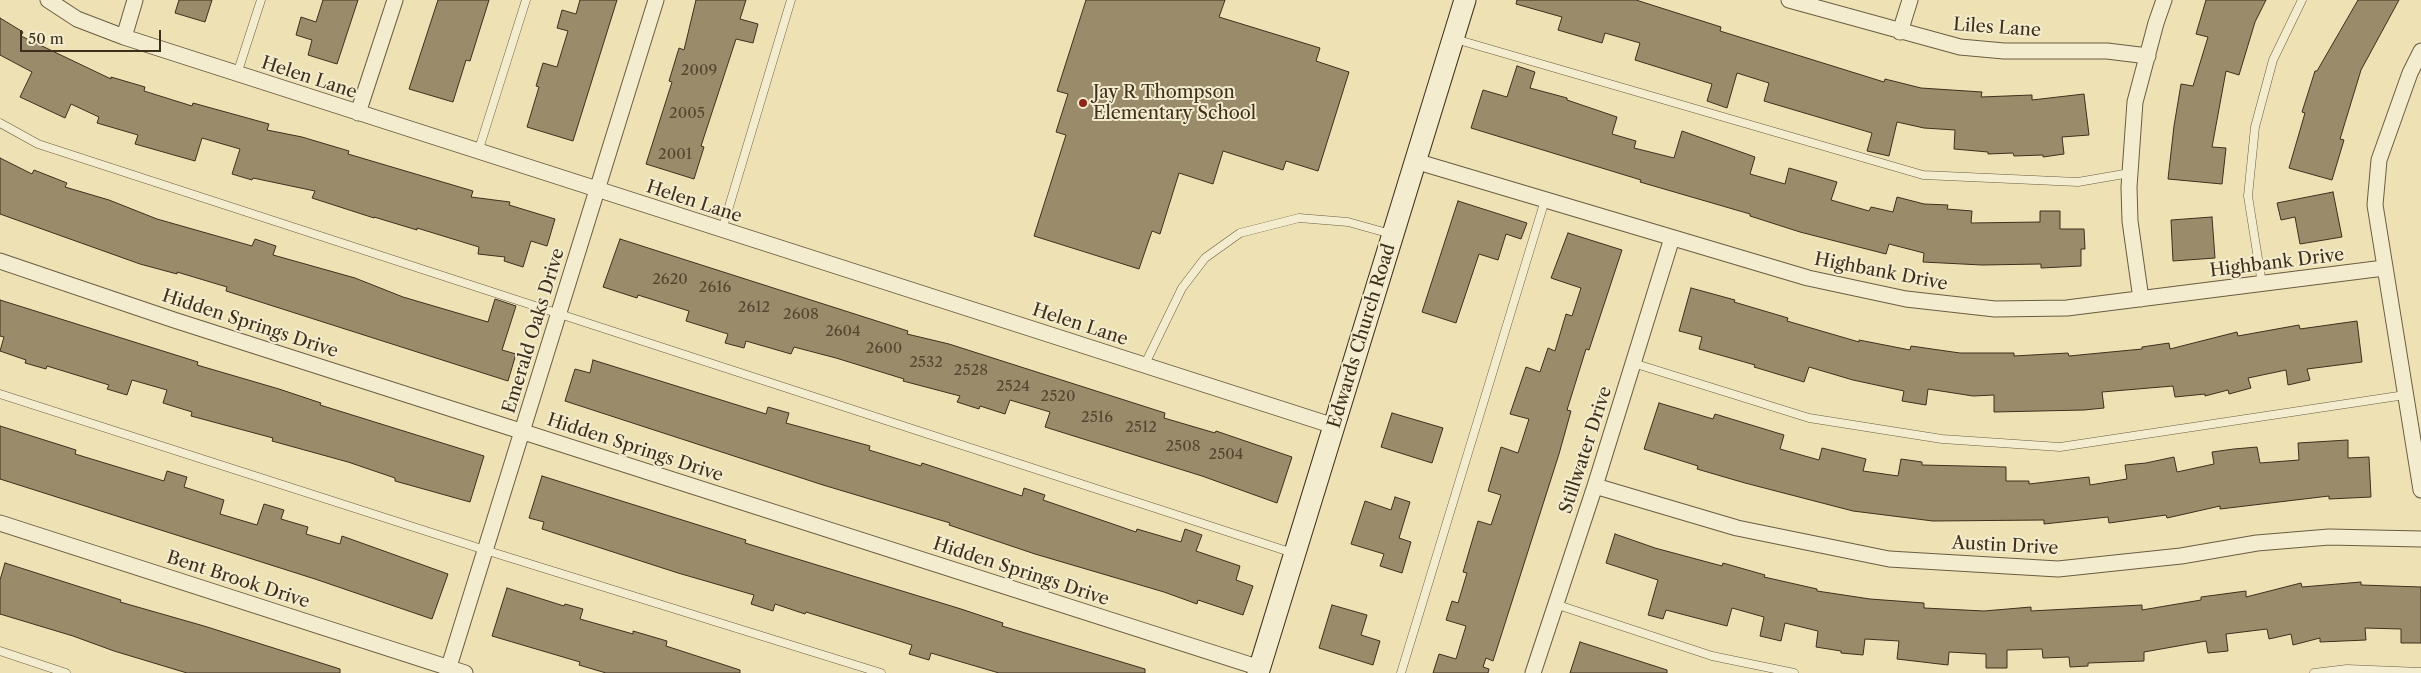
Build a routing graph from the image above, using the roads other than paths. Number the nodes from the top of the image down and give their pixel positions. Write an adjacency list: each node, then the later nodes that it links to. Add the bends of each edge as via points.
1 (48, 0): 14 (street, Helen Lane, via 77,19)
2 (135, 0): 14 (street)
3 (260, 0): 18 (lane)
4 (395, 0): 19 (street)
5 (526, 0): 21 (lane)
6 (656, 0): 24 (street, Emerald Oaks Drive)
7 (791, 0): 26 (lane)
8 (1465, 0): 15 (street, Edwards Church Road)
9 (1789, 0): 13 (street, Liles Lane)
10 (1910, 0): 13 (street)
11 (2164, 0): 17 (street)
12 (2302, 0): 31 (lane, via 2273,60 2255,127 2248,196)
13 (1900, 32): 17 (street, Liles Lane, via 1960,47 2004,51 2107,51)
14 (124, 37): 18 (street, Helen Lane)
15 (1453, 38): 22 (street, Edwards Church Road); 23 (lane, via 1923,175 2078,182)
16 (2421, 51): 30 (street, via 2379,160 2375,205)
17 (2148, 56): 23 (street, via 2135,102)
18 (237, 74): 19 (street, Helen Lane)
19 (358, 113): 21 (street, Helen Lane)
20 (0, 123): 33 (lane, via 38,144)
21 (478, 152): 24 (street, Helen Lane)
22 (1415, 161): 25 (street, Highbank Drive); 27 (street, Edwards Church Road)
23 (2130, 173): 32 (street, via 2130,221)
24 (597, 191): 26 (street, Helen Lane); 33 (street, Emerald Oaks Drive)
25 (1546, 200): 28 (street, Highbank Drive); 54 (lane)
26 (722, 231): 35 (street, Helen Lane)
27 (1392, 234): 35 (lane, via 1348,222 1299,218 1240,233 1205,258 1182,288); 38 (street, Edwards Church Road)
28 (1672, 238): 32 (street, Highbank Drive, via 1808,278 1906,299 2004,308 2067,308); 34 (street, Stillwater Drive)
29 (0, 261): 39 (street, Hidden Springs Drive)
30 (2384, 268): 31 (street, Highbank Drive); 37 (street)
31 (2262, 284): 32 (street, Highbank Drive)
32 (2141, 299)
33 (559, 313): 39 (street, Emerald Oaks Drive); 45 (lane)
34 (1633, 364): 37 (lane, via 1809,418 1942,440 2060,447); 40 (street, Stillwater Drive)
35 (1144, 366): 38 (street, Helen Lane)
36 (0, 394): 44 (lane)
37 (2405, 395): 41 (street)
38 (1334, 426): 45 (street, Edwards Church Road)
39 (522, 432): 44 (street, Emerald Oaks Drive); 49 (street, Hidden Springs Drive)
40 (1595, 486): 43 (street, Austin Drive, via 1736,528 1890,559 2058,569 2329,537); 46 (street, Stillwater Drive)
41 (2421, 490)
42 (0, 523): 48 (street, Bent Brook Drive)
43 (2421, 539)
44 (485, 550): 48 (street, Emerald Oaks Drive); 53 (lane)
45 (1295, 554): 49 (street, Edwards Church Road)
46 (1555, 604): 55 (street, Stillwater Drive); 56 (lane, via 1712,656)
47 (0, 652): 51 (lane)
48 (448, 670): 52 (street, Bent Brook Drive)
49 (1259, 671)
50 (2421, 672): 57 (lane, via 2347,669)
51 (66, 673)
52 (465, 673)
53 (881, 673)
54 (1401, 673)
55 (1533, 673)
56 (1794, 673)
57 (2314, 673)

